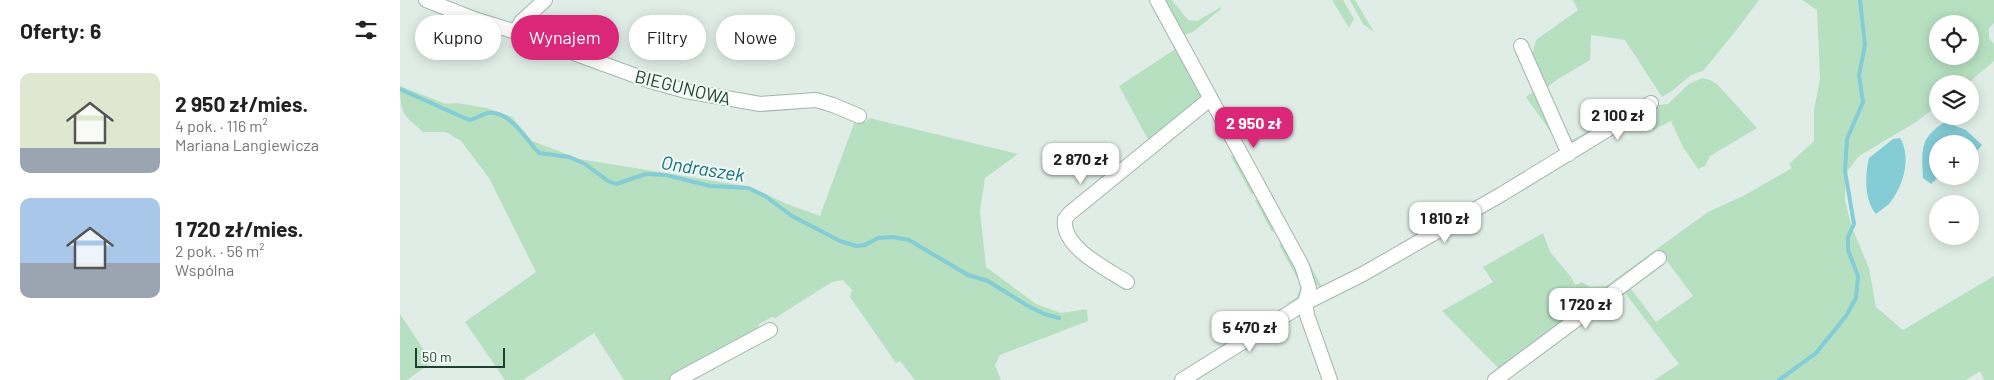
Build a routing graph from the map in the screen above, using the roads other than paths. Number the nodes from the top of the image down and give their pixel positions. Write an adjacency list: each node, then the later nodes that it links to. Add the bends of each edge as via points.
1 (426, 0): 5 (street, BIEGUNOWA)
2 (544, 0): 4 (street)
3 (1157, 0): 8 (street)
4 (528, 15)
5 (511, 30)
6 (1522, 46): 11 (street)
7 (593, 60): 10 (street, BIEGUNOWA, via 686,91 760,104 816,100)
8 (1210, 98): 13 (street, via 1065,218 1066,230 1078,248); 14 (street, via 1302,266 1309,288)
9 (1651, 103): 11 (street)
10 (859, 116)
11 (1569, 154): 14 (street, via 1363,274)
12 (1659, 258): 19 (street)
13 (1127, 282)
14 (1305, 303): 17 (street); 18 (street)
15 (770, 330): 16 (street)
16 (677, 380)
17 (1182, 380)
18 (1330, 380)
19 (1495, 380)

